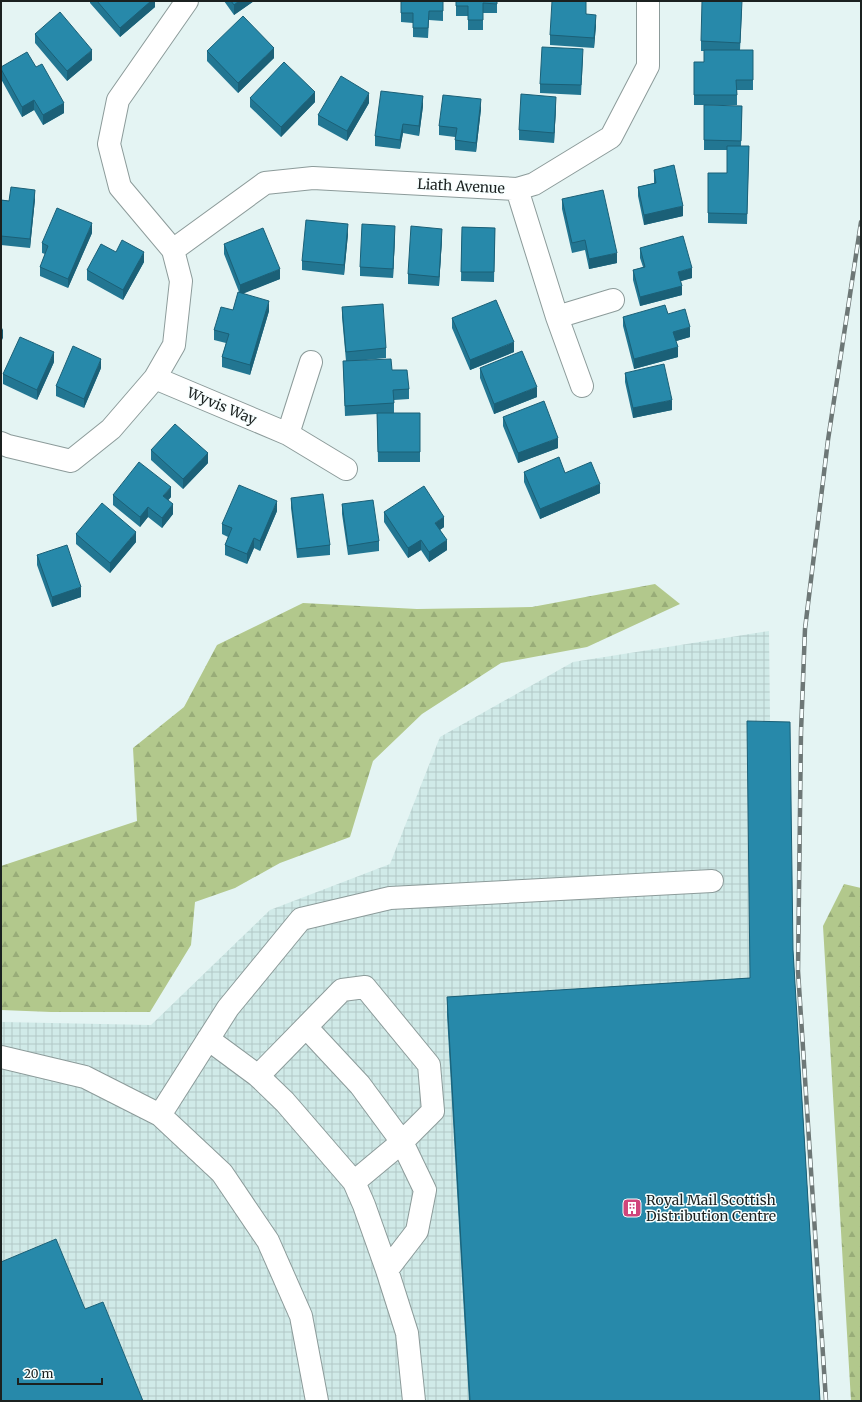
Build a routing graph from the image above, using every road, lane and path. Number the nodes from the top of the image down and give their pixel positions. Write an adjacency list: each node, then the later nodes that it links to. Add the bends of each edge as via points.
1 (187, 1): 4 (street, via 118,100 109,144 120,187)
2 (648, 1): 3 (street, Liath Avenue, via 648,66 611,137 534,184)
3 (517, 189): 4 (street, Liath Avenue, via 313,178 265,183); 6 (street)
4 (173, 250): 8 (street, via 181,281 174,346)
5 (613, 300): 6 (street)
6 (557, 317): 9 (street)
7 (311, 362): 10 (street)
8 (156, 378): 10 (street, Wyvis Way); 11 (street, via 111,429 71,461)
9 (582, 386)
10 (288, 434): 12 (street, Wyvis Way)
11 (1, 443)
12 (346, 469)
13 (712, 881): 15 (street, via 390,898 301,919 228,1008)
14 (306, 1027): 17 (street); 19 (street, via 360,1086); 19 (street, via 342,990 364,987 370,993 429,1065 432,1111)
15 (208, 1039): 17 (street); 18 (street)
16 (1, 1057): 18 (street, via 85,1077)
17 (258, 1076): 20 (street, via 285,1102)
18 (160, 1115): 22 (street, via 222,1173 268,1241 300,1316)
19 (402, 1142): 20 (street); 21 (street, via 425,1190 418,1231)
20 (354, 1182): 21 (street)
21 (387, 1270): 23 (street, via 407,1333)
22 (317, 1401)
23 (414, 1401)

